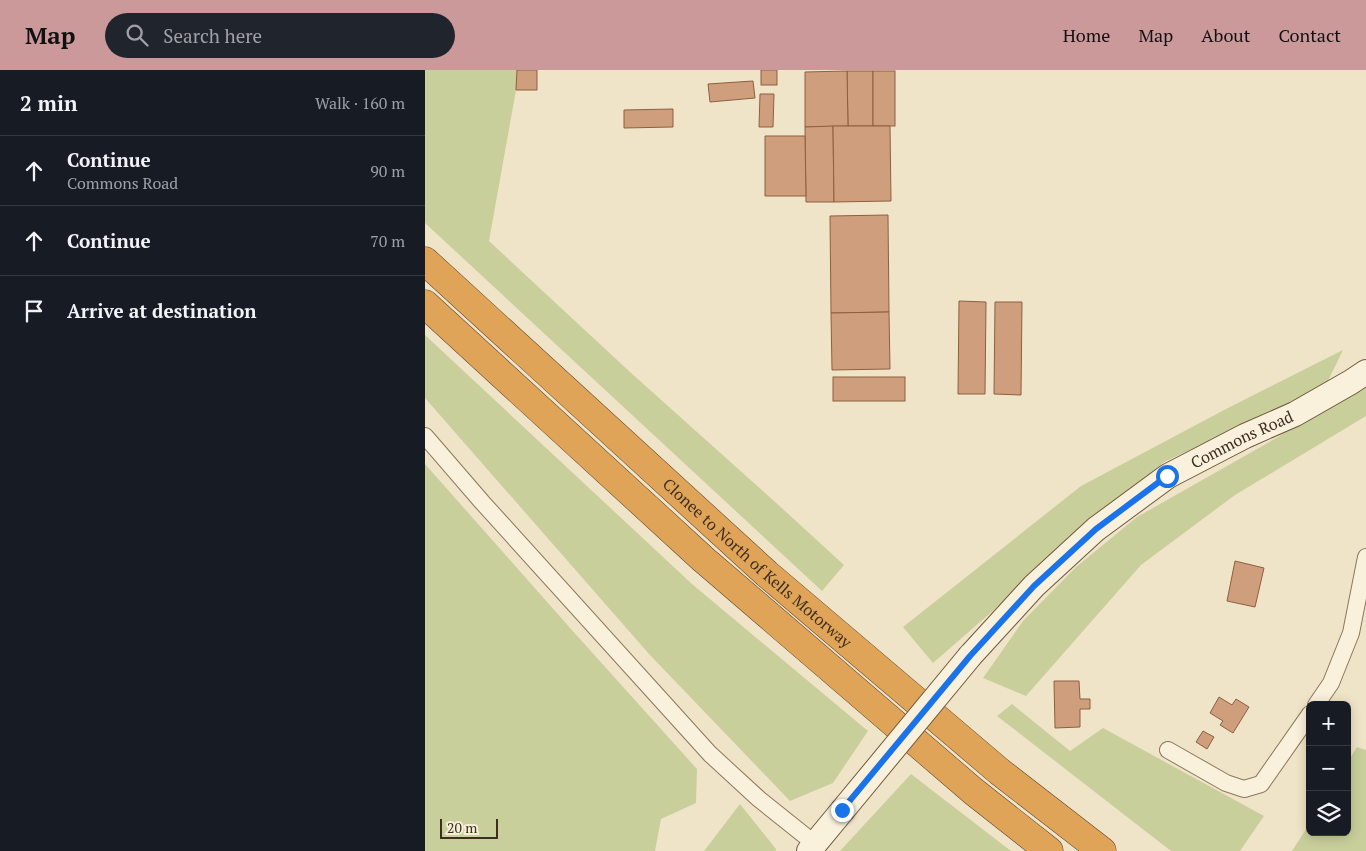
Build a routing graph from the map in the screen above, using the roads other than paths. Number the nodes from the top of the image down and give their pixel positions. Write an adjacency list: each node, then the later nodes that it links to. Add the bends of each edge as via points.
1 (425, 261): 11 (highway, Clonee to North of Kells Motorway, via 767,574 1000,772)
2 (425, 304): 10 (highway, Clonee to North of Kells Motorway, via 703,559 973,791)
3 (1366, 372): 9 (street, Commons Road, bridge, via 1295,414 1167,476 1096,529 1034,586 970,656)
4 (425, 436): 9 (street, via 710,754)
5 (1366, 557): 6 (street, via 1351,633 1331,683)
6 (1319, 701)
7 (1306, 720): 8 (street, via 1261,784 1244,789 1226,783)
8 (1167, 750)
9 (812, 847)
10 (1049, 851)
11 (1102, 851)

